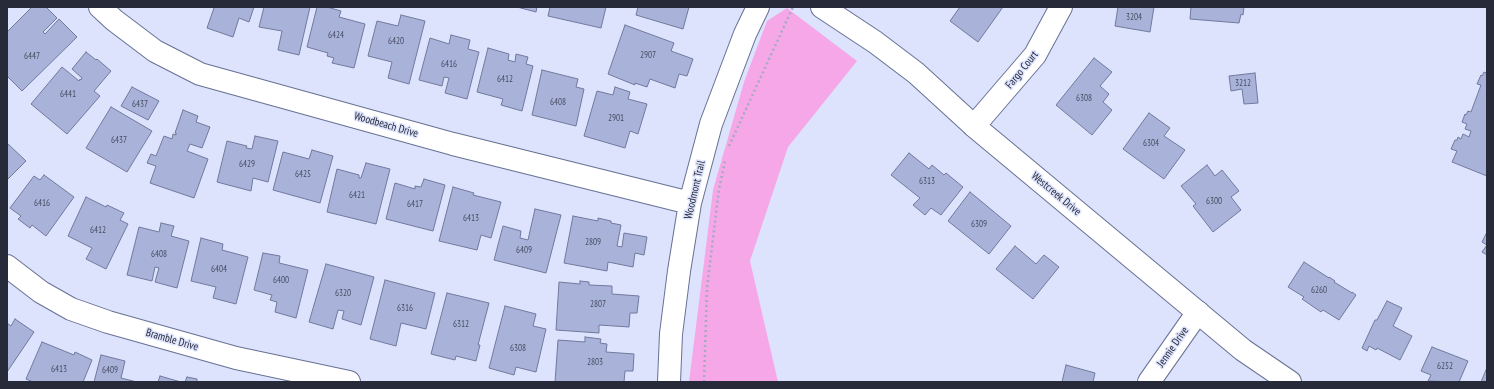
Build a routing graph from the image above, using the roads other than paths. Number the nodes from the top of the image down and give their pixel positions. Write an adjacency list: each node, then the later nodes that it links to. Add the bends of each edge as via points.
1 (100, 7): 6 (street, Woodbeach Drive, via 155,51 200,74 453,144)
2 (758, 7): 6 (street, Woodmont Trail, via 711,124)
3 (1061, 7): 5 (street, Fargo Court, via 1035,55)
4 (824, 8): 5 (street, Westcreek Drive, via 916,73)
5 (974, 126): 8 (street, Westcreek Drive)
6 (690, 203): 10 (street, Woodmont Trail, via 671,334)
7 (7, 266): 9 (street, Bramble Drive, via 41,292 65,306 108,322 236,358)
8 (1198, 312): 11 (street, Jennie Drive); 12 (street, Westcreek Drive, via 1243,350)
9 (349, 382)
10 (669, 382)
11 (1149, 382)
12 (1290, 382)

